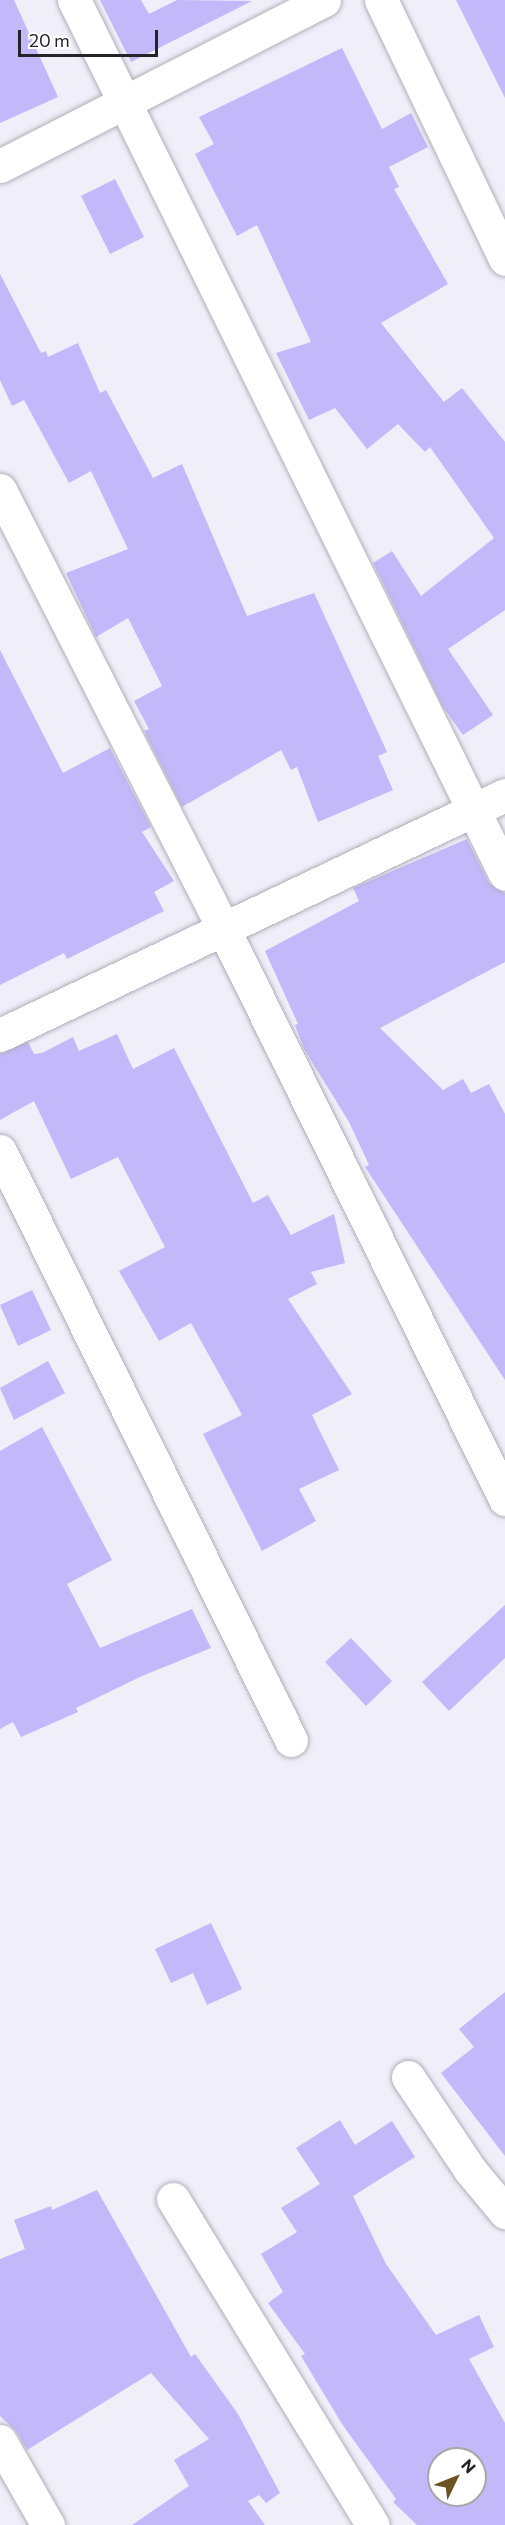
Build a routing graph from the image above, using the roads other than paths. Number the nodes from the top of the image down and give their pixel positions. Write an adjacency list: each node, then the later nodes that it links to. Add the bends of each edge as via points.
1 (74, 0): 4 (street)
2 (324, 0): 4 (street)
3 (381, 0): 6 (street)
4 (125, 102): 5 (street); 9 (street)
5 (0, 166)
6 (505, 259)
7 (0, 490): 11 (street)
8 (505, 795): 9 (street)
9 (474, 813): 10 (street); 11 (street)
10 (505, 874)
11 (223, 928): 12 (street); 14 (street)
12 (0, 1035)
13 (0, 1151): 15 (street)
14 (505, 1499)
15 (291, 1740)
16 (408, 2077): 18 (street, via 470,2170)
17 (173, 2199): 21 (street)
18 (505, 2212)
19 (0, 2441): 20 (street)
20 (48, 2525)
21 (374, 2525)

